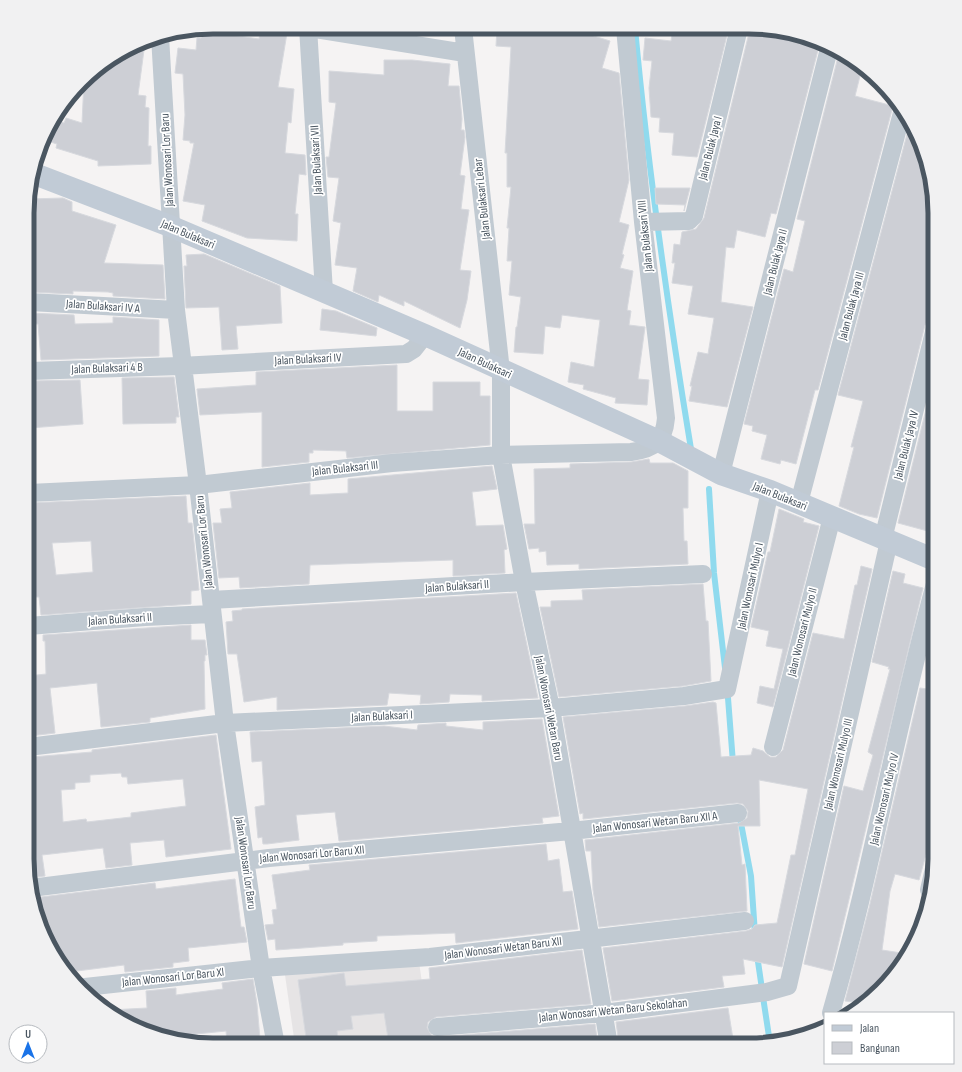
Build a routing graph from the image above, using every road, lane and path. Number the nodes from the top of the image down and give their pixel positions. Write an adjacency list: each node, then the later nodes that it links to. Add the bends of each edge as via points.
1 (306, 34): 13 (street, Jalan Bulaksari VII)
2 (344, 34): 8 (street)
3 (463, 34): 8 (street, Jalan Bulaksari Lebar)
4 (626, 34): 11 (street, Jalan Bulaksari VIII)
5 (738, 34): 11 (street, Jalan Bulak Jaya I, via 694,216 689,221)
6 (160, 42): 12 (street, Jalan Wonosari Lor Baru)
7 (828, 52): 23 (street, Jalan Bulak Jaya II)
8 (465, 53): 20 (street, Jalan Bulaksari Lebar)
9 (901, 118): 27 (street, Jalan Bulak Jaya III)
10 (38, 175): 12 (street, Jalan Bulaksari)
11 (653, 222): 21 (street, Jalan Bulaksari VIII, via 666,418 665,430)
12 (170, 226): 13 (street, Jalan Bulaksari); 15 (street, Jalan Wonosari Lor Baru)
13 (324, 292): 16 (street, Jalan Bulaksari)
14 (34, 302): 15 (street, Jalan Bulaksari IV A)
15 (176, 310): 18 (street, Jalan Wonosari Lor Baru)
16 (425, 335): 18 (street, Jalan Bulaksari IV, via 414,349 406,354); 20 (street, Jalan Bulaksari)
17 (928, 358): 29 (street, Jalan Bulak Jaya IV)
18 (184, 365): 19 (street, Jalan Bulaksari 4 B); 24 (street, Jalan Wonosari Lor Baru)
19 (34, 371)
20 (501, 371): 21 (street, Jalan Bulaksari); 22 (street, Jalan Wonosari Wetan Baru)
21 (659, 442): 22 (street, Jalan Bulaksari III, via 646,450 631,452); 23 (street, Jalan Bulaksari)
22 (502, 455): 24 (street, Jalan Bulaksari III, via 392,463); 32 (street, Jalan Wonosari Wetan Baru)
23 (721, 474): 25 (street, Jalan Bulaksari)
24 (198, 485): 26 (street, Jalan Bulaksari III); 33 (street, Jalan Wonosari Lor Baru)
25 (770, 491): 27 (street, Jalan Bulaksari); 36 (street, Jalan Wonosari Mulyo I)
26 (34, 493)
27 (799, 503): 28 (street, Jalan Bulaksari)
28 (832, 517): 29 (street, Jalan Bulaksari); 40 (street, Jalan Wonosari Mulyo II)
29 (886, 540): 30 (street, Jalan Bulaksari); 48 (street, Jalan Wonosari Mulyo III)
30 (928, 557)
31 (703, 574): 32 (street, Jalan Bulaksari II)
32 (524, 582): 33 (street, Jalan Bulaksari II); 37 (street, Jalan Wonosari Wetan Baru)
33 (212, 607): 35 (street, Jalan Bulaksari II, via 145,617); 38 (street, Jalan Wonosari Lor Baru)
34 (928, 610): 50 (street, Jalan Wonosari Mulyo IV, via 869,868)
35 (34, 626)
36 (729, 681): 37 (street, Jalan Bulaksari I, via 727,690 706,694)
37 (551, 708): 38 (street, Jalan Bulaksari I); 42 (street, Jalan Wonosari Wetan Baru)
38 (224, 723): 39 (street, Jalan Bulaksari I); 43 (street, Jalan Wonosari Lor Baru)
39 (34, 746)
40 (773, 747)
41 (738, 813): 42 (street, Jalan Wonosari Wetan Baru XII A)
42 (571, 831): 43 (street, Jalan Wonosari Lor Baru XII); 46 (street, Jalan Wonosari Wetan Baru)
43 (246, 860): 44 (street, Jalan Wonosari Lor Baru XII); 47 (street, Jalan Wonosari Lor Baru)
44 (36, 887)
45 (745, 921): 46 (street, Jalan Wonosari Wetan Baru XII)
46 (592, 937): 47 (street, Jalan Wonosari Wetan Baru XII, via 430,957); 51 (street, Jalan Wonosari Wetan Baru)
47 (261, 968): 49 (street, Jalan Wonosari Lor Baru XI); 53 (street, Jalan Wonosari Lor Baru)
48 (788, 986): 51 (street, Jalan Wonosari Wetan Baru Sekolahan, via 767,992)
49 (87, 987)
50 (831, 1012)
51 (604, 1013): 52 (street, Jalan Wonosari Wetan Baru Sekolahan); 54 (street, Jalan Wonosari Wetan Baru)
52 (437, 1027)
53 (271, 1038)
54 (608, 1038)

